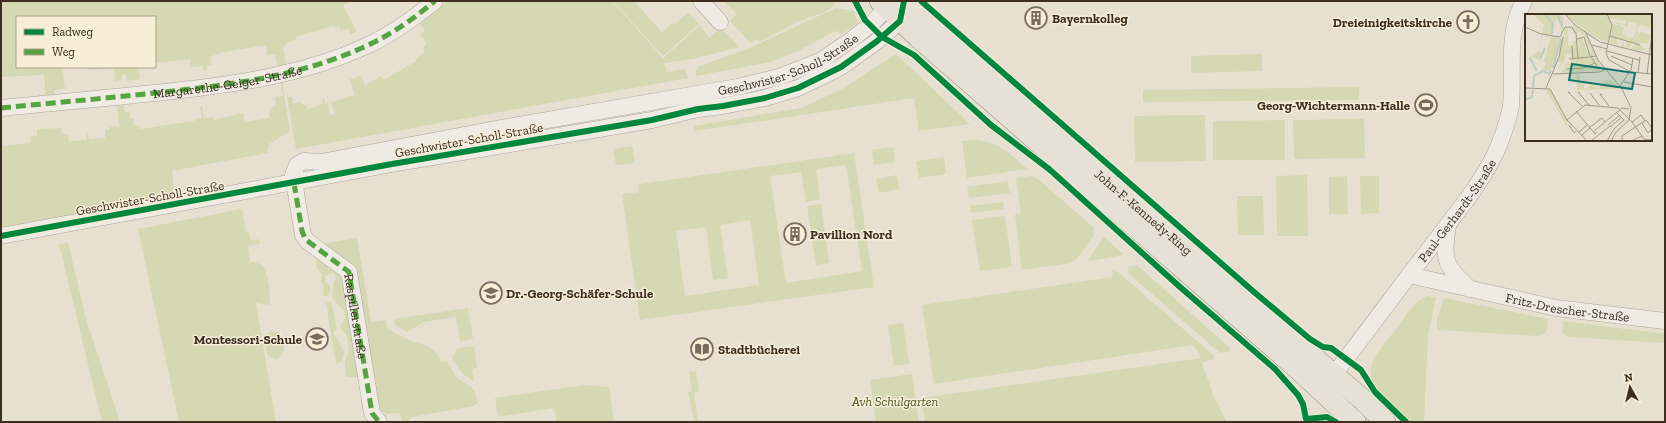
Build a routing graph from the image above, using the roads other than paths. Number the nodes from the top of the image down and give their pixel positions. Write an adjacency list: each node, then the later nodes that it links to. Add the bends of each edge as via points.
1 (436, 1): 7 (street, Margarethe-Geiger-Straße, via 411,21 377,41 330,61 294,72 146,95)
2 (701, 1): 5 (street)
3 (1524, 1): 10 (street, Paul-Gerhardt-Straße, via 1514,26 1508,120 1488,166)
4 (895, 6): 6 (street, Geschwister-Scholl-Straße, via 820,61 790,73 737,87); 8 (street, Geschwister-Scholl-Straße, via 876,42 841,67 798,88 765,98); 15 (main road, John-F.-Kennedy-Ring)
5 (720, 22)
6 (672, 98): 8 (street); 9 (street, Geschwister-Scholl-Straße, via 321,162 304,161 296,164 293,170)
7 (1, 108)
8 (670, 116): 9 (street, Geschwister-Scholl-Straße)
9 (294, 183): 11 (street, Geschwister-Scholl-Straße); 16 (street, Raspillerstraße, via 305,239 349,272 372,413)
10 (1448, 223): 12 (street, Paul-Gerhardt-Straße); 13 (street, via 1444,250 1447,262 1455,275)
11 (1, 236)
12 (1409, 275): 13 (street, Fritz-Drescher-Straße); 15 (street, Paul-Gerhardt-Straße)
13 (1470, 289): 14 (street, Fritz-Drescher-Straße, via 1556,308)
14 (1665, 321)
15 (1327, 383): 17 (main road, John-F.-Kennedy-Ring); 18 (main road, John-F.-Kennedy-Ring)
16 (379, 422)
17 (1355, 422)
18 (1385, 422)

